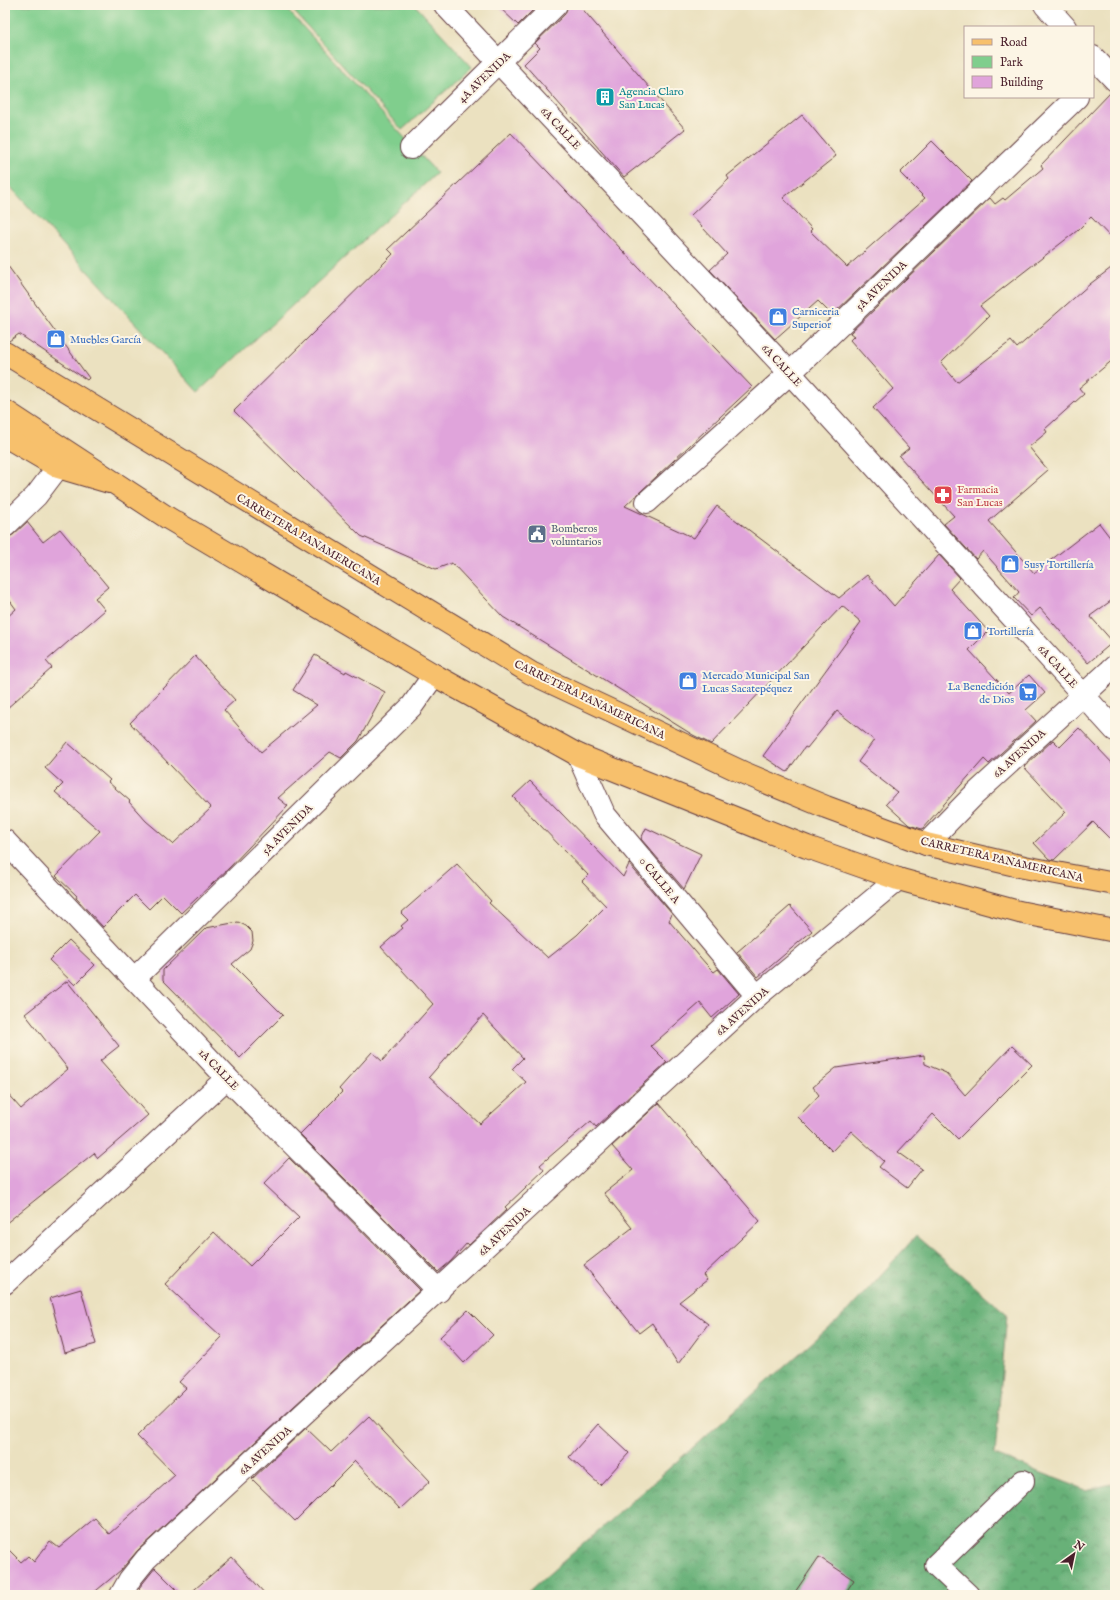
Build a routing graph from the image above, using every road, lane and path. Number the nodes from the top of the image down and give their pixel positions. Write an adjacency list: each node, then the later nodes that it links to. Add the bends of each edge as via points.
1 (445, 5): 5 (street, 6A CALLE)
2 (556, 5): 5 (street, 4A AVENIDA)
3 (1045, 5): 4 (street)
4 (1064, 26)
5 (499, 62): 7 (street, 4A AVENIDA); 9 (street, 6A CALLE)
6 (1076, 98): 9 (street, 5A AVENIDA)
7 (411, 148)
8 (5, 353): 22 (main road, CARRETERA PANAMERICANA, via 531,673 744,773)
9 (790, 373): 14 (street, 5A AVENIDA); 18 (street, 6A CALLE)
10 (5, 411): 13 (main road)
11 (5, 436): 12 (main road)
12 (58, 467): 13 (main road); 15 (street, via 36,496)
13 (116, 484): 17 (main road, via 168,518)
14 (647, 502)
15 (5, 526)
16 (1115, 666): 18 (street, 6A AVENIDA)
17 (434, 675): 20 (main road); 26 (street, 5A AVENIDA, via 412,706)
18 (1084, 694): 19 (street, 6A CALLE); 22 (street, 6A AVENIDA, via 973,796)
19 (1115, 730)
20 (578, 755): 23 (main road, via 807,847); 27 (street, 0 CALLE A, via 604,814)
21 (5, 841): 26 (street, 1A CALLE)
22 (926, 844): 24 (main road, CARRETERA PANAMERICANA)
23 (898, 879): 25 (main road, via 1019,912); 27 (street, 6A AVENIDA)
24 (1115, 884)
25 (1115, 931)
26 (134, 979): 28 (street, 1A CALLE)
27 (757, 996): 30 (street, 6A AVENIDA)
28 (228, 1078): 29 (street); 30 (street, 1A CALLE)
29 (5, 1283)
30 (439, 1291): 32 (street, 6A AVENIDA, via 146,1559)
31 (1023, 1482): 33 (street, via 936,1564)
32 (121, 1595)
33 (968, 1595)

